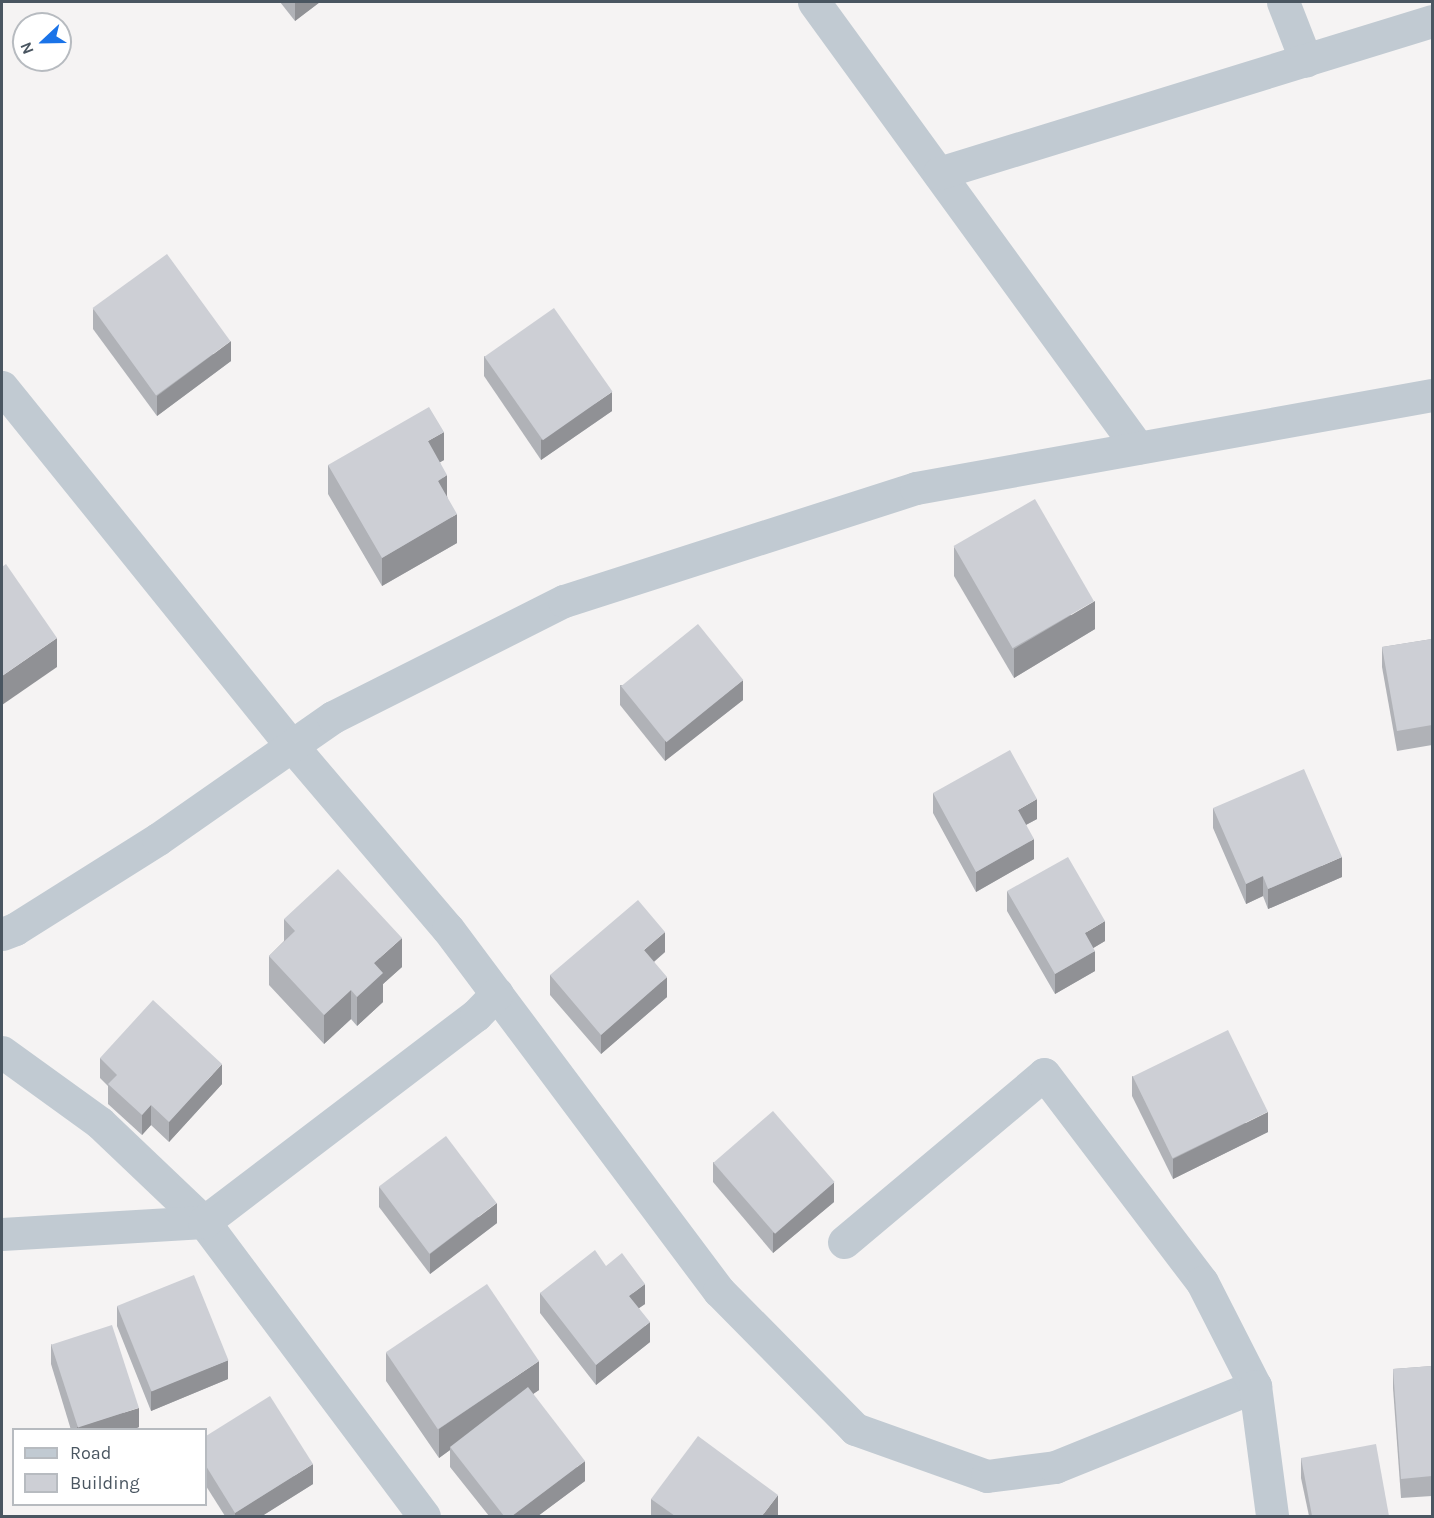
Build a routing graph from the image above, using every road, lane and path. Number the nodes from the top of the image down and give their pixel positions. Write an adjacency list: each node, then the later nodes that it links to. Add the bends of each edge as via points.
1 (814, 2): 5 (street)
2 (1283, 2): 4 (street)
3 (1432, 21): 4 (street)
4 (1306, 61): 5 (street)
5 (939, 173): 8 (street)
6 (2, 387): 9 (street)
7 (1432, 395): 8 (street)
8 (1138, 448): 9 (street, via 916,488 564,601 333,717)
9 (292, 746): 10 (street, via 158,839 15,929); 11 (street, via 448,929)
10 (2, 933)
11 (497, 993): 13 (street, via 476,1015); 16 (street, via 719,1291 855,1429 987,1476 1055,1467)
12 (2, 1052): 13 (street, via 100,1123)
13 (204, 1222): 14 (street); 17 (street)
14 (2, 1234)
15 (844, 1242): 16 (street, via 1044,1074 1202,1282)
16 (1255, 1386): 18 (street)
17 (424, 1516)
18 (1272, 1516)

